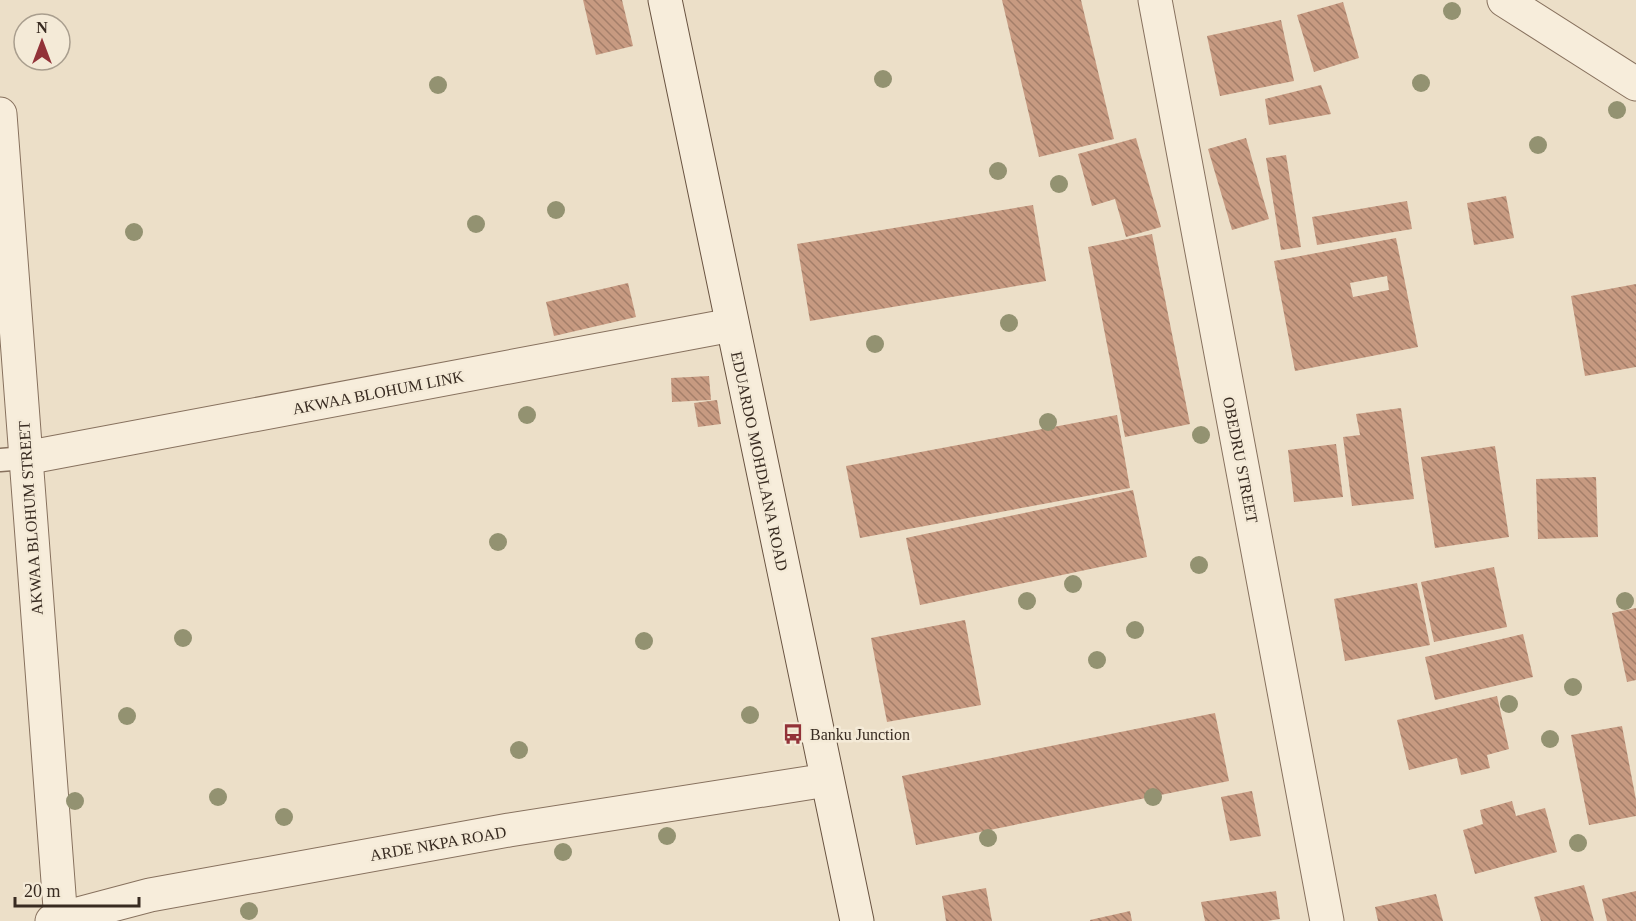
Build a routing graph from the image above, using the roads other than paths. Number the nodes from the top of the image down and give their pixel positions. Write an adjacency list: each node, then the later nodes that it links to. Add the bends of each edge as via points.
1 (665, 0): 6 (street, EDUARDO MOHDLANA ROAD)
2 (1155, 0): 11 (street, OBEDRU STREET)
3 (1504, 0): 4 (street)
4 (1636, 84)
5 (0, 114): 7 (street, AKWAA BLOHUM STREET)
6 (732, 325): 7 (street, AKWAA BLOHUM LINK); 8 (street, EDUARDO MOHDLANA ROAD)
7 (12, 459): 9 (street, AKWAA BLOHUM STREET)
8 (827, 780): 9 (street, ARDE NKPA ROAD, via 509,830 197,886); 10 (street, EDUARDO MOHDLANA ROAD)
9 (58, 920)
10 (857, 921)
11 (1328, 921)

